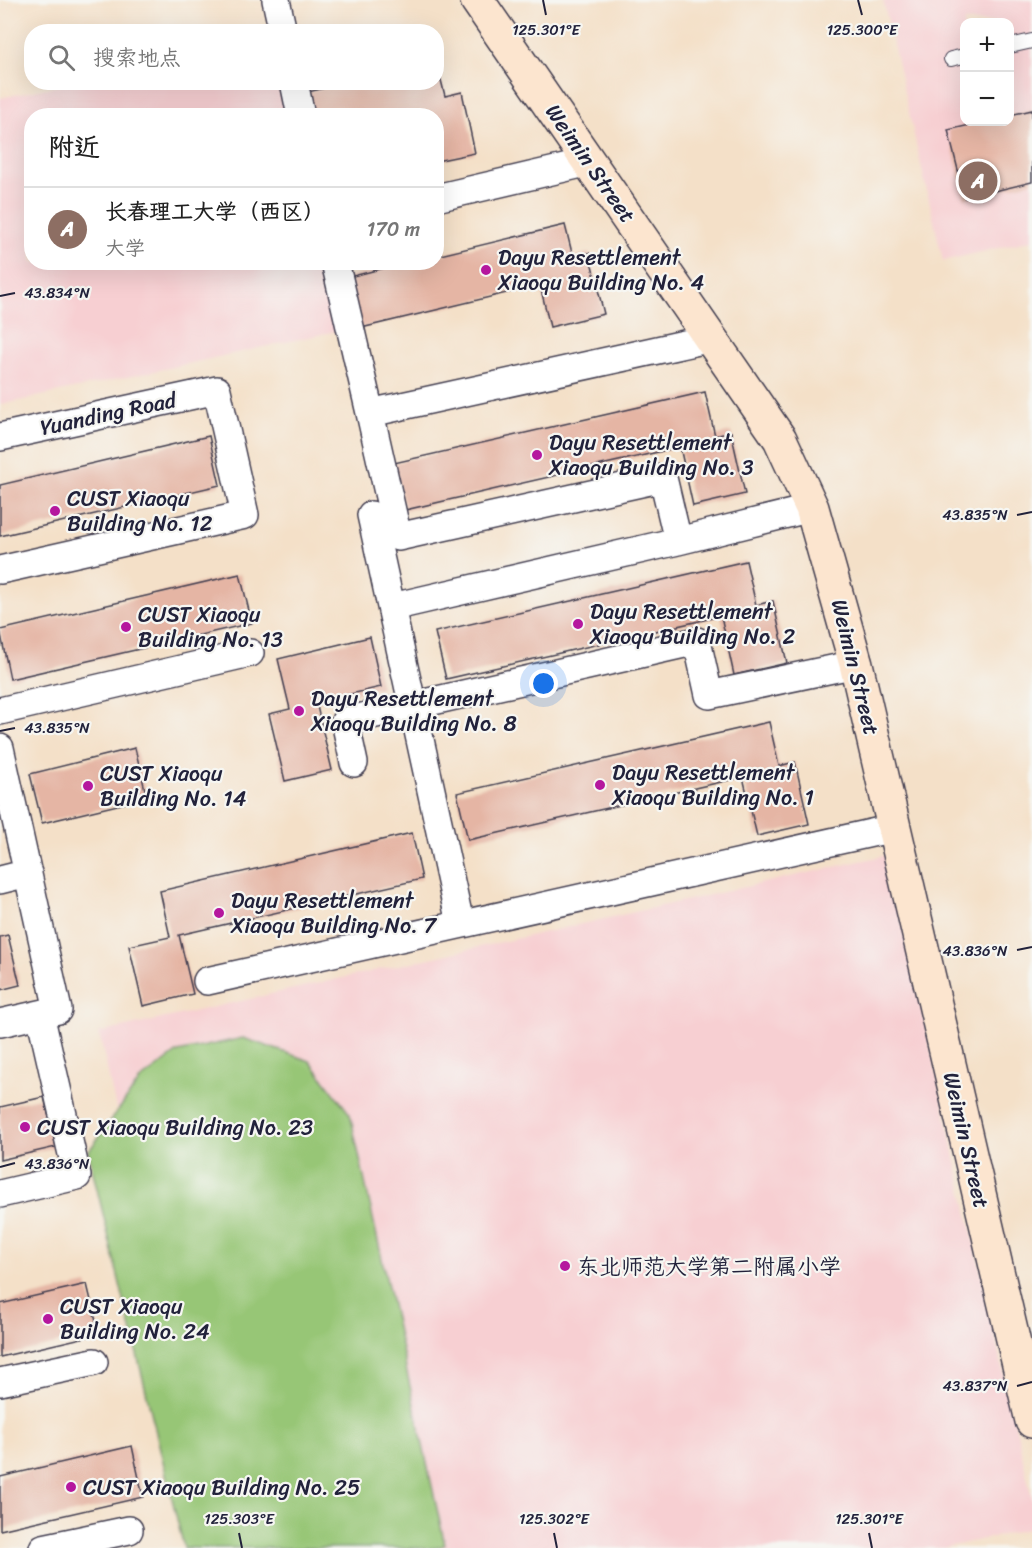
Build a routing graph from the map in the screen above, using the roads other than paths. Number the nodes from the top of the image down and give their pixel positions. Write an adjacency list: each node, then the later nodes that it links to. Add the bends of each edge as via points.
1 (276, 0): 3 (street)
2 (477, 0): 8 (street, Weimin Street)
3 (281, 24)
4 (1032, 41): 5 (lane)
5 (1014, 45)
6 (296, 90): 7 (street)
7 (299, 108)
8 (590, 162): 9 (street); 11 (street, Weimin Street)
9 (444, 196)
10 (337, 270): 12 (street)
11 (712, 338): 12 (street); 14 (street, Weimin Street, via 780,439)
12 (370, 413): 16 (street, via 398,537 663,477)
13 (0, 437): 17 (street, Yuanding Road, via 217,390 245,515)
14 (812, 508): 16 (street); 20 (street, Weimin Street)
15 (371, 515): 18 (street)
16 (678, 541): 18 (street)
17 (0, 570)
18 (392, 607): 21 (street)
19 (250, 653): 22 (street)
20 (856, 664): 21 (street, via 709,694 697,641); 25 (street, Weimin Street)
21 (413, 705): 24 (street, via 345,721); 28 (street)
22 (0, 711)
23 (0, 748): 26 (street)
24 (354, 763)
25 (894, 828): 28 (street); 35 (street, Weimin Street)
26 (28, 873): 27 (street); 30 (street, via 58,1010)
27 (0, 879)
28 (460, 923): 29 (street)
29 (207, 981)
30 (40, 1014): 31 (street); 32 (street, via 77,1176)
31 (0, 1023)
32 (0, 1194)
33 (94, 1362): 34 (street)
34 (0, 1382)
35 (1032, 1421)
36 (129, 1530): 37 (street)
37 (43, 1548)

